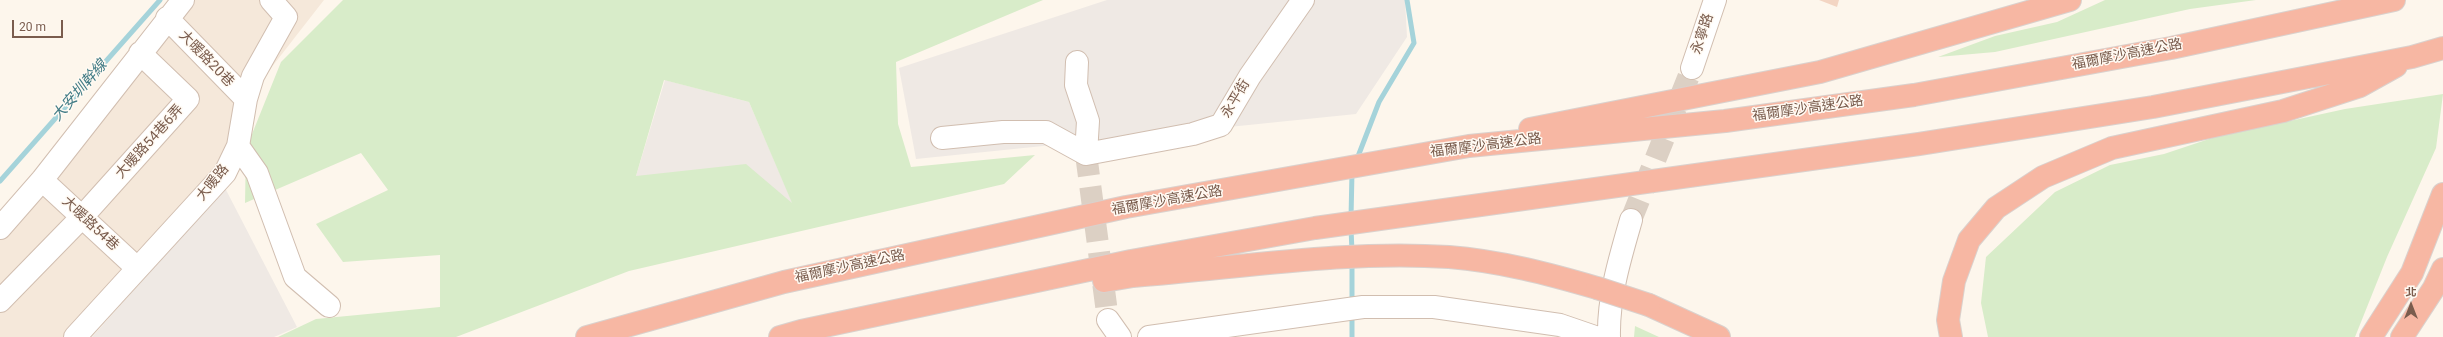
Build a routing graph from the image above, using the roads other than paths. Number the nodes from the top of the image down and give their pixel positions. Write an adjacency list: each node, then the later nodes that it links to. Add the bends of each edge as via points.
1 (183, 0): 9 (street)
2 (271, 0): 15 (street, 大暖路, via 286,17 253,76)
3 (1303, 0): 19 (street, 永平街, via 1250,76 1221,125 1192,134)
4 (1715, 0): 14 (street, 永寧路)
5 (2049, 0): 8 (highway)
6 (2070, 0): 8 (highway)
7 (2394, 0): 18 (highway, 福爾摩沙高速公路, via 2171,48 1914,94 1725,121)
8 (2011, 17): 18 (highway, via 1820,72 1549,123)
9 (167, 18): 11 (street); 15 (street, 大暖路20巷)
10 (2443, 48): 12 (highway)
11 (140, 53): 20 (street); 22 (street, 大暖路54巷6弄, via 188,99)
12 (2412, 57): 30 (highway, via 2153,107 1927,142 1351,223 1131,261); 37 (highway, via 2360,86 2311,102 2283,111 2112,148 2043,176 1996,208 1970,240 1954,281 1948,320)
13 (1077, 62): 19 (street, via 1076,85 1088,121)
14 (1692, 68)
15 (246, 99): 17 (street, 大暖路)
16 (942, 138): 19 (street, via 1003,132 1046,132)
17 (238, 146): 25 (street, 大暖路, via 225,173); 28 (street, via 256,173 295,277)
18 (1469, 146): 32 (highway, 福爾摩沙高速公路, via 1126,207 784,282)
19 (1086, 154)
20 (42, 180): 22 (street, 大暖路54巷); 24 (street)
21 (2443, 194): 38 (highway, via 2412,273)
22 (82, 217): 25 (street, 大暖路54巷); 27 (street)
23 (1631, 220): 29 (street, via 1618,265)
24 (0, 228)
25 (137, 268): 31 (street, 大暖路)
26 (2443, 269): 39 (highway, via 2434,288)
27 (0, 301)
28 (329, 306)
29 (1609, 328)
30 (801, 331): 33 (highway); 36 (highway, bridge, via 1132,276 1352,257 1450,257 1527,268 1597,288 1649,304)
31 (75, 337)
32 (586, 337)
33 (780, 337)
34 (1149, 337): 35 (street, via 1363,307 1434,307 1560,325)
35 (1595, 337)
36 (1718, 337)
37 (1951, 337)
38 (2371, 337)
39 (2402, 337)

